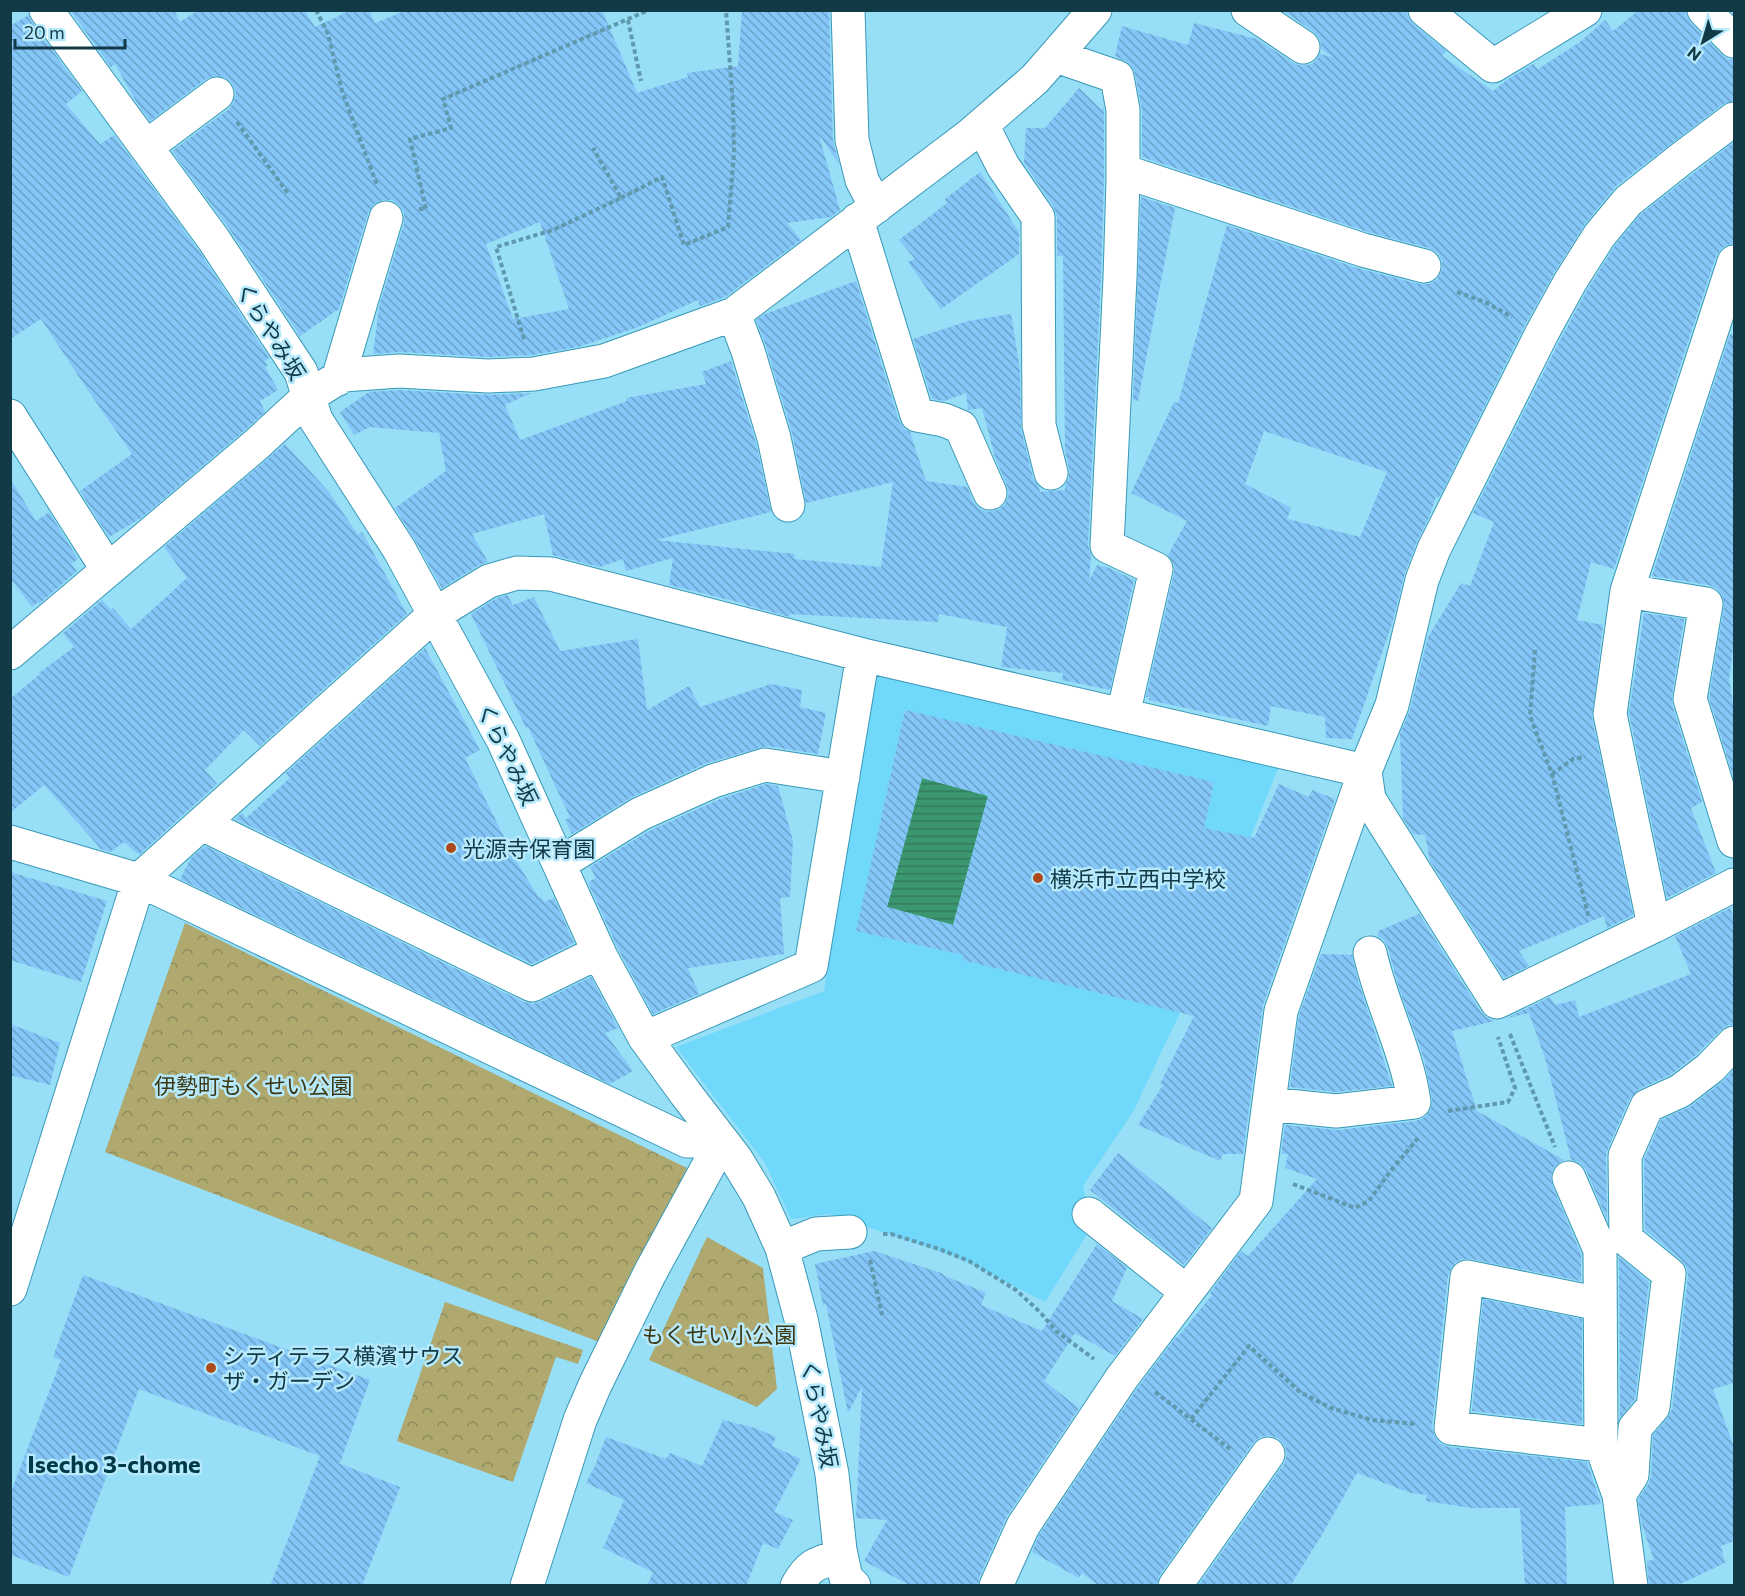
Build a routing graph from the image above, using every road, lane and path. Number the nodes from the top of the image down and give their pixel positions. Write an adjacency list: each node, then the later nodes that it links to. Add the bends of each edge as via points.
1 (46, 10): 19 (street, くらやみ坂)
2 (316, 10): 25 (path, via 327,34 342,91 385,201)
3 (649, 10): 11 (path)
4 (726, 10): 23 (path, via 734,153 728,227 684,245 662,177)
5 (848, 10): 24 (street, via 852,140)
6 (1095, 10): 14 (street)
7 (1248, 10): 13 (street)
8 (1425, 10): 9 (street, via 1493,66)
9 (1585, 10)
10 (1704, 10): 12 (street)
11 (628, 20): 15 (path); 25 (path, via 443,99 451,128 410,139 426,209)
12 (1734, 41)
13 (1303, 47)
14 (1056, 56): 18 (street); 21 (street, via 1117,77 1123,110)
15 (641, 81)
16 (216, 94): 19 (street); 22 (path)
17 (1734, 119): 30 (street, via 1628,201 1599,236)
18 (982, 125): 24 (street); 35 (street, via 1002,165 1038,217 1040,425)
19 (146, 147): 33 (street, くらやみ坂, via 302,372)
20 (593, 148): 23 (path)
21 (1124, 171): 27 (street, via 1363,250); 44 (street, via 1107,546 1156,569)
22 (289, 195)
23 (621, 198): 31 (path, via 553,230 496,248)
24 (867, 213): 29 (street); 36 (street, via 917,415 962,427)
25 (386, 214): 32 (street)
26 (1734, 262): 39 (street)
27 (1424, 266)
28 (1457, 291): 30 (path)
29 (734, 314): 31 (street, via 604,361); 37 (street, via 774,438)
30 (1542, 333): 45 (street, via 1434,549 1422,580 1392,705)
31 (534, 374): 32 (street, via 488,376 399,371 343,375)
32 (338, 379): 33 (street)
33 (309, 396): 38 (street); 40 (street, くらやみ坂, via 316,420 399,549)
34 (10, 416): 38 (street)
35 (1051, 473)
36 (990, 493)
37 (788, 505)
38 (108, 570): 42 (street)
39 (1627, 591): 48 (street, via 1706,604 1690,699); 53 (street, via 1610,714)
40 (435, 614): 43 (street, via 489,581 517,573 551,574); 47 (street); 50 (street, くらやみ坂, via 503,740)
41 (1535, 650): 56 (path, via 1530,716 1552,774)
42 (10, 653)
43 (863, 655): 44 (street); 46 (street)
44 (1123, 715): 45 (street)
45 (1365, 771): 57 (street, via 1369,799); 60 (street, via 1281,1011)
46 (843, 777): 50 (street, via 765,765 713,781 640,813); 58 (street, via 811,966)
47 (201, 824): 51 (street); 54 (street, via 532,985)
48 (1734, 841)
49 (10, 842): 51 (street)
50 (560, 864): 54 (street, くらやみ坂)
51 (139, 880): 61 (street, via 687,1141); 67 (street)
52 (1734, 885): 53 (street)
53 (1654, 926): 56 (street)
54 (599, 952): 58 (street, くらやみ坂)
55 (1370, 953): 60 (street, via 1411,1081 1414,1102 1336,1111)
56 (1598, 953): 57 (street)
57 (1497, 1002): 62 (path)
58 (645, 1038): 61 (street, くらやみ坂)
59 (1734, 1043): 65 (street, via 1680,1091 1647,1106 1625,1156)
60 (1269, 1104): 68 (street, via 1256,1200)
61 (722, 1141): 66 (street, くらやみ坂, via 759,1197); 78 (street, via 595,1385)
62 (1569, 1178): 65 (street)
63 (1089, 1214): 68 (street)
64 (849, 1232): 66 (street, via 816,1233); 70 (path, via 866,1245); 71 (path, via 891,1234 969,1262 1016,1290 1056,1331)
65 (1613, 1245): 69 (street); 76 (street, via 1669,1274 1653,1407 1635,1428 1632,1475)
66 (782, 1248): 77 (street, くらやみ坂, via 801,1319)
67 (10, 1289)
68 (1187, 1292): 71 (street)
69 (1600, 1304): 73 (street, via 1467,1277); 74 (street)
70 (882, 1315)
71 (1124, 1376): 72 (path); 80 (street, via 1023,1526)
72 (1191, 1419): 73 (path, via 1249,1346 1300,1392 1331,1408 1372,1420); 75 (path)
73 (1451, 1428): 74 (street)
74 (1601, 1444): 76 (street)
75 (1263, 1462): 81 (street)
76 (1618, 1495): 82 (street)
77 (848, 1571): 79 (street, via 817,1563 804,1572)
78 (527, 1586)
79 (797, 1586)
80 (996, 1586)
81 (1175, 1586)
82 (1630, 1586)

